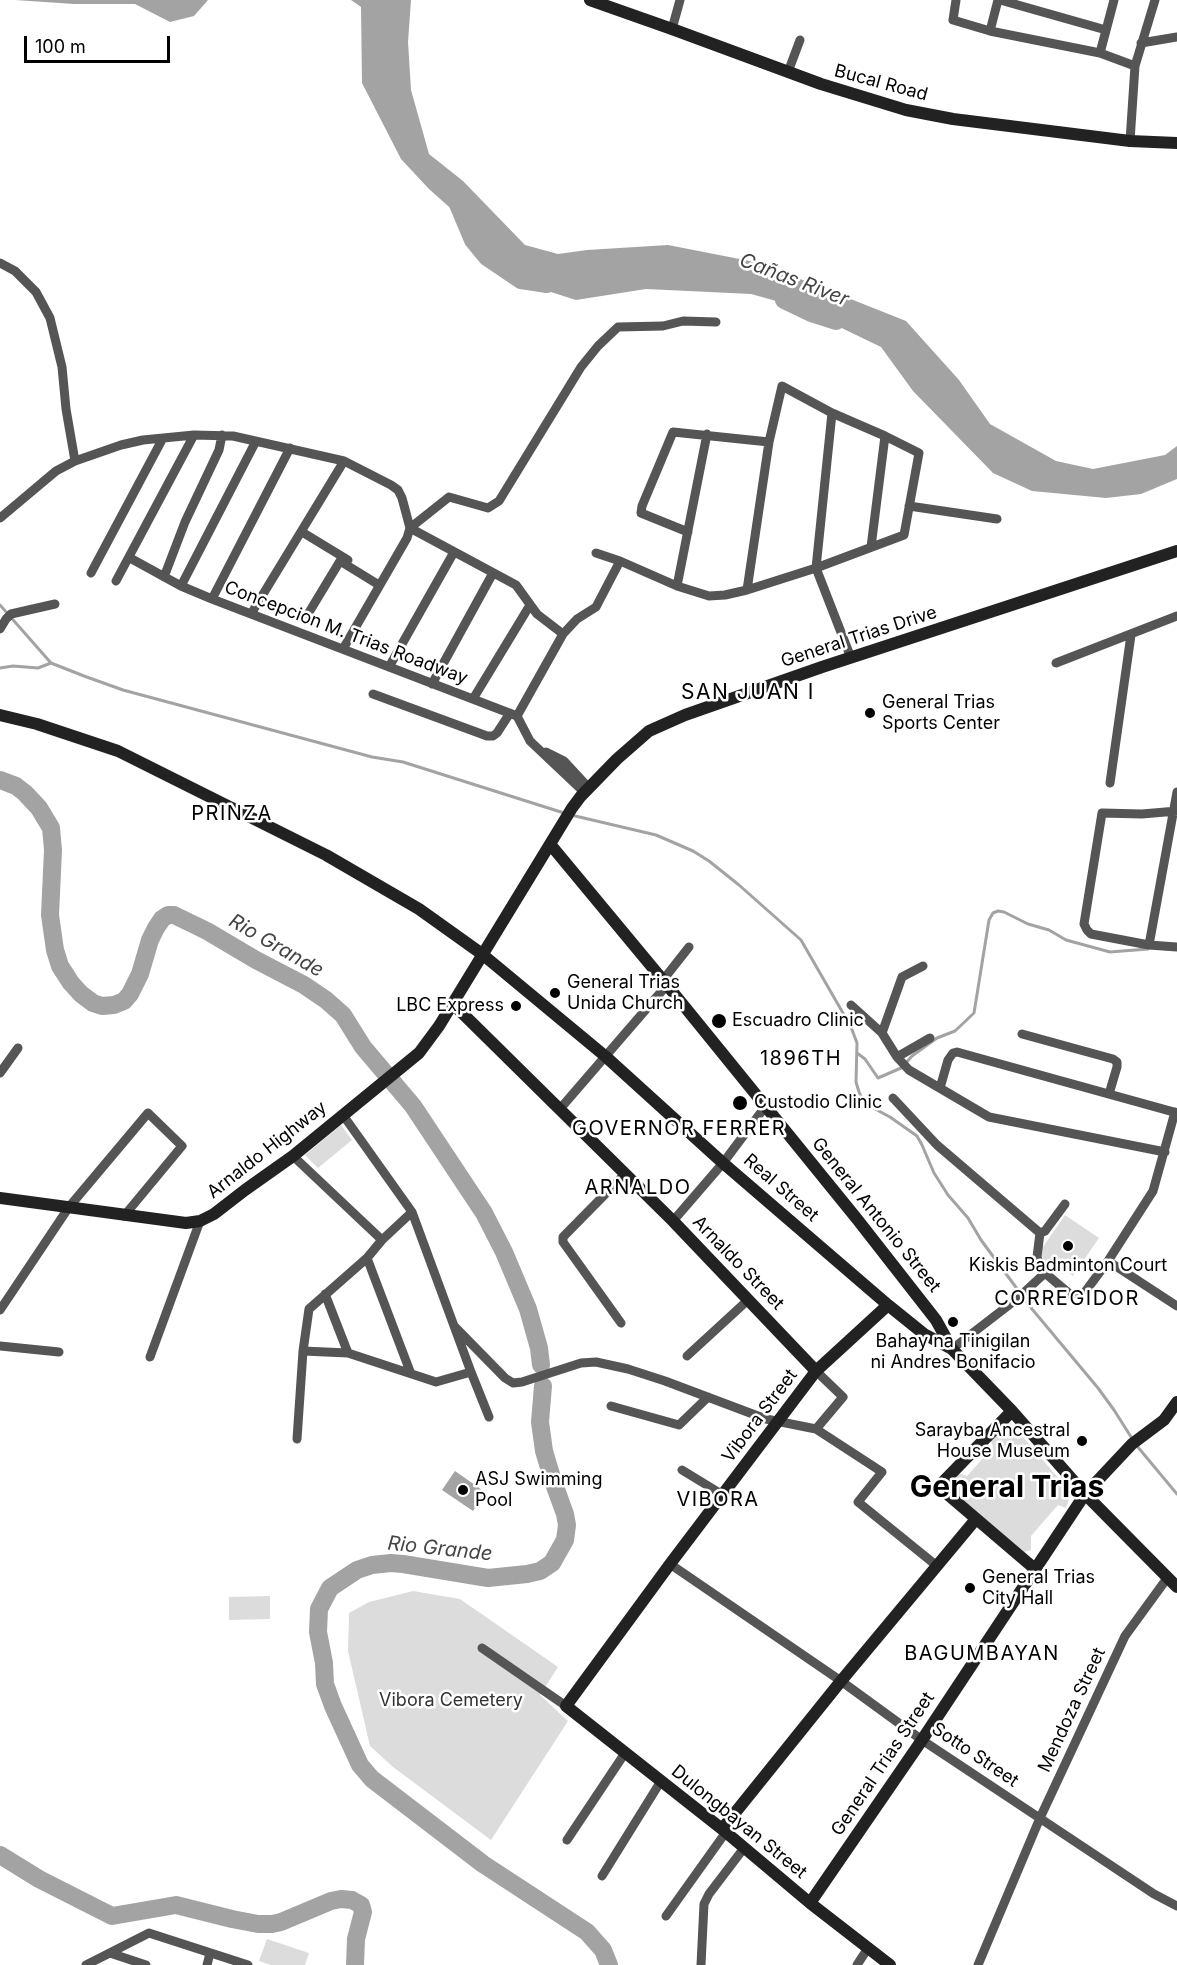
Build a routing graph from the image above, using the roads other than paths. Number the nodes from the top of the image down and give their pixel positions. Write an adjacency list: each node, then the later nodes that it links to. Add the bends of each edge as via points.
1 (590, 0): 7 (main road, Bucal Road)
2 (680, 0): 7 (street)
3 (956, 0): 9 (street, via 953,20)
4 (999, 0): 8 (street); 9 (street)
5 (1114, 0): 8 (street)
6 (1155, 0): 12 (street)
7 (672, 29): 15 (main road, Bucal Road)
8 (1106, 30): 13 (street)
9 (990, 31): 13 (street)
10 (1177, 37): 12 (street)
11 (800, 40): 15 (street)
12 (1141, 43): 14 (street)
13 (1100, 53): 14 (street)
14 (1135, 66): 16 (street)
15 (788, 72): 16 (main road, Bucal Road, via 918,112)
16 (1130, 141): 17 (main road, Bucal Road)
17 (1177, 143)
18 (0, 263): 29 (street, via 15,271 36,292 50,318 62,367)
19 (716, 322): 34 (street, via 618,327 581,367 499,501 488,508 449,496)
20 (832, 413): 24 (street); 27 (street, via 782,386); 43 (street)
21 (707, 434): 27 (street); 36 (street); 36 (street, via 673,432 642,506 641,513)
22 (194, 435): 23 (street); 25 (street); 41 (street)
23 (222, 435): 26 (street); 46 (street)
24 (885, 436): 31 (street, via 919,453); 37 (street)
25 (162, 438): 29 (street, via 121,445); 44 (street)
26 (256, 441): 28 (street); 49 (street)
27 (769, 442): 51 (street)
28 (291, 448): 30 (street); 52 (street)
29 (75, 461): 32 (street, via 56,471)
30 (344, 461): 34 (street, via 398,490); 35 (street)
31 (909, 506): 33 (street); 37 (street, via 904,535)
32 (0, 518)
33 (997, 519)
34 (410, 528): 39 (street); 48 (street)
35 (302, 532): 48 (street); 55 (street)
36 (688, 532): 50 (street)
37 (871, 547): 43 (street)
38 (1177, 551): 62 (main road, General Trias Drive)
39 (454, 552): 45 (street); 64 (street)
40 (596, 553): 42 (street)
41 (130, 558): 46 (street, Concepcion M. Trias Roadway); 47 (street)
42 (620, 561): 50 (street); 59 (street, via 596,607)
43 (816, 568): 51 (street); 62 (street)
44 (91, 573)
45 (493, 573): 54 (street, via 516,585); 65 (street)
46 (164, 577): 49 (street, Concepcion M. Trias Roadway)
47 (116, 582)
48 (380, 583): 56 (street, via 340,561); 61 (street)
49 (181, 586): 52 (street, Concepcion M. Trias Roadway)
50 (677, 586): 51 (street, via 709,596)
51 (747, 590)
52 (212, 599): 55 (street, Concepcion M. Trias Roadway)
53 (55, 604): 58 (street, via 9,617)
54 (530, 605): 59 (street); 67 (street)
55 (251, 614): 61 (street, Concepcion M. Trias Roadway)
56 (308, 614)
57 (1177, 616): 60 (street)
58 (0, 629)
59 (563, 634): 69 (street)
60 (1131, 635): 63 (street); 70 (street)
61 (343, 649): 64 (street, Concepcion M. Trias Roadway)
62 (851, 658): 71 (main road, General Trias Drive, via 668,721 649,731)
63 (1056, 663)
64 (389, 667): 65 (street, Concepcion M. Trias Roadway)
65 (432, 684): 67 (street, Concepcion M. Trias Roadway)
66 (374, 694): 69 (street, via 487,736 497,733)
67 (474, 699): 69 (street, Concepcion M. Trias Roadway)
68 (0, 715): 78 (main road, Real Street, via 118,752 158,771 326,855 419,909)
69 (514, 715): 71 (street, via 530,741 564,761)
70 (1110, 783)
71 (587, 790): 74 (main road, General Trias Drive)
72 (1177, 792): 73 (street)
73 (1175, 811): 75 (street); 75 (street, via 1102,813 1084,924 1091,933)
74 (550, 844): 78 (main road, General Trias Drive); 80 (main road, General Antonio Street)
75 (1149, 945): 77 (street)
76 (689, 947): 80 (street)
77 (1177, 947)
78 (482, 954): 81 (main road, Arnaldo Highway); 87 (main road, Real Street)
79 (922, 966): 83 (street, via 902,976)
80 (665, 982): 87 (street); 93 (main road, General Antonio Street)
81 (452, 1003): 94 (main road, Arnaldo Street); 96 (main road, Arnaldo Highway, via 419,1053)
82 (851, 1005): 83 (street)
83 (882, 1033): 88 (street)
84 (1022, 1034): 91 (street, via 1113,1059 1118,1067)
85 (930, 1038): 88 (street)
86 (18, 1048): 89 (street)
87 (605, 1056): 94 (street); 99 (main road, Real Street)
88 (897, 1057): 90 (street, via 909,1070)
89 (0, 1073)
90 (940, 1088): 91 (street, via 948,1060 957,1052); 97 (street, via 989,1117)
91 (1108, 1094): 95 (street)
92 (893, 1098): 108 (street, via 937,1145)
93 (765, 1107): 99 (street); 121 (main road, General Antonio Street, via 936,1320)
94 (559, 1110): 100 (main road, Arnaldo Street)
95 (1176, 1112): 97 (street)
96 (343, 1115): 98 (main road, Arnaldo Highway); 104 (street)
97 (1165, 1152): 111 (street, via 1153,1191)
98 (293, 1156): 106 (main road, Arnaldo Highway); 109 (street)
99 (723, 1163): 107 (street); 115 (main road, Real Street)
100 (625, 1174): 107 (main road, Arnaldo Street); 118 (street, via 563,1237)
101 (0, 1198): 103 (main road, Arnaldo Highway)
102 (1065, 1204): 108 (street, via 1046,1231)
103 (69, 1207): 105 (main road, Arnaldo Highway); 105 (street, via 148,1113 182,1146); 117 (street)
104 (412, 1212): 109 (street); 119 (street)
105 (124, 1215): 106 (main road, Arnaldo Highway, via 186,1223)
106 (200, 1221): 126 (street)
107 (673, 1221): 114 (main road, Arnaldo Street)
108 (1040, 1233): 112 (street, via 1037,1257)
109 (382, 1240): 110 (street)
110 (367, 1257): 113 (street); 129 (street)
111 (1108, 1261): 112 (street, via 1078,1296 1071,1295); 116 (street)
112 (1045, 1273): 121 (street)
113 (326, 1294): 123 (street, via 309,1309); 124 (street)
114 (748, 1300): 125 (street); 127 (main road, Arnaldo Street)
115 (888, 1305): 121 (main road, Real Street, via 924,1334); 127 (main road, Vibora Street)
116 (1177, 1306)
117 (0, 1310)
118 (621, 1323)
119 (454, 1326): 128 (street); 130 (street, via 513,1383 596,1362)
120 (0, 1346): 122 (street)
121 (952, 1349): 133 (main road, General Antonio Street)
122 (59, 1352)
123 (303, 1352): 124 (street); 137 (street)
124 (348, 1353): 129 (street)
125 (687, 1356)
126 (150, 1357)
127 (816, 1371): 135 (main road, Vibora Street); 136 (street, via 843,1397)
128 (471, 1372): 129 (street, via 436,1382); 134 (street)
129 (411, 1374)
130 (708, 1397): 132 (street, via 679,1425); 135 (street)
131 (1177, 1402): 139 (main road, General Trias Street, via 1164,1420 1132,1444)
132 (611, 1406)
133 (1012, 1411): 139 (main road, General Antonio Street); 141 (main road, via 943,1482 946,1493)
134 (489, 1417)
135 (778, 1422): 136 (street); 140 (main road, Vibora Street)
136 (816, 1429): 143 (street, via 882,1472 858,1502)
137 (297, 1439)
138 (682, 1470): 140 (street)
139 (1084, 1494): 144 (main road, General Trias Street); 145 (main road, General Antonio Street)
140 (723, 1495): 142 (main road, Vibora Street)
141 (976, 1519): 143 (main road); 144 (main road)
142 (670, 1564): 148 (street, Sotto Street); 149 (main road, Vibora Street)
143 (937, 1566): 148 (main road)
144 (1035, 1569): 150 (main road, General Trias Street)
145 (1168, 1577): 146 (main road, General Antonio Street); 153 (street, Mendoza Street, via 1125,1636)
146 (1177, 1587)
147 (482, 1648): 149 (street)
148 (841, 1681): 150 (street, Sotto Street); 154 (main road)
149 (566, 1706): 151 (main road, Dulongbayan Street)
150 (922, 1740): 153 (street, Sotto Street); 158 (main road, General Trias Street)
151 (625, 1753): 152 (main road, Dulongbayan Street); 155 (street)
152 (661, 1781): 154 (main road, Dulongbayan Street); 157 (street)
153 (1040, 1818): 159 (street, Sotto Street); 171 (street, Mendoza Street)
154 (724, 1830): 156 (main road, Dulongbayan Street); 160 (street)
155 (567, 1840)
156 (744, 1848): 158 (main road, Dulongbayan Street); 168 (street, via 704,1904)
157 (602, 1876)
158 (810, 1903): 161 (main road, Dulongbayan Street)
159 (1177, 1906)
160 (666, 1916)
161 (868, 1948): 169 (street); 170 (main road, Dulongbayan Street)
162 (110, 1953): 163 (street, via 149,1933); 164 (street); 165 (street)
163 (210, 1953): 166 (street); 167 (street)
164 (86, 1965)
165 (146, 1965)
166 (207, 1965)
167 (248, 1965)
168 (701, 1965)
169 (857, 1965)
170 (890, 1965)
171 (978, 1965)

